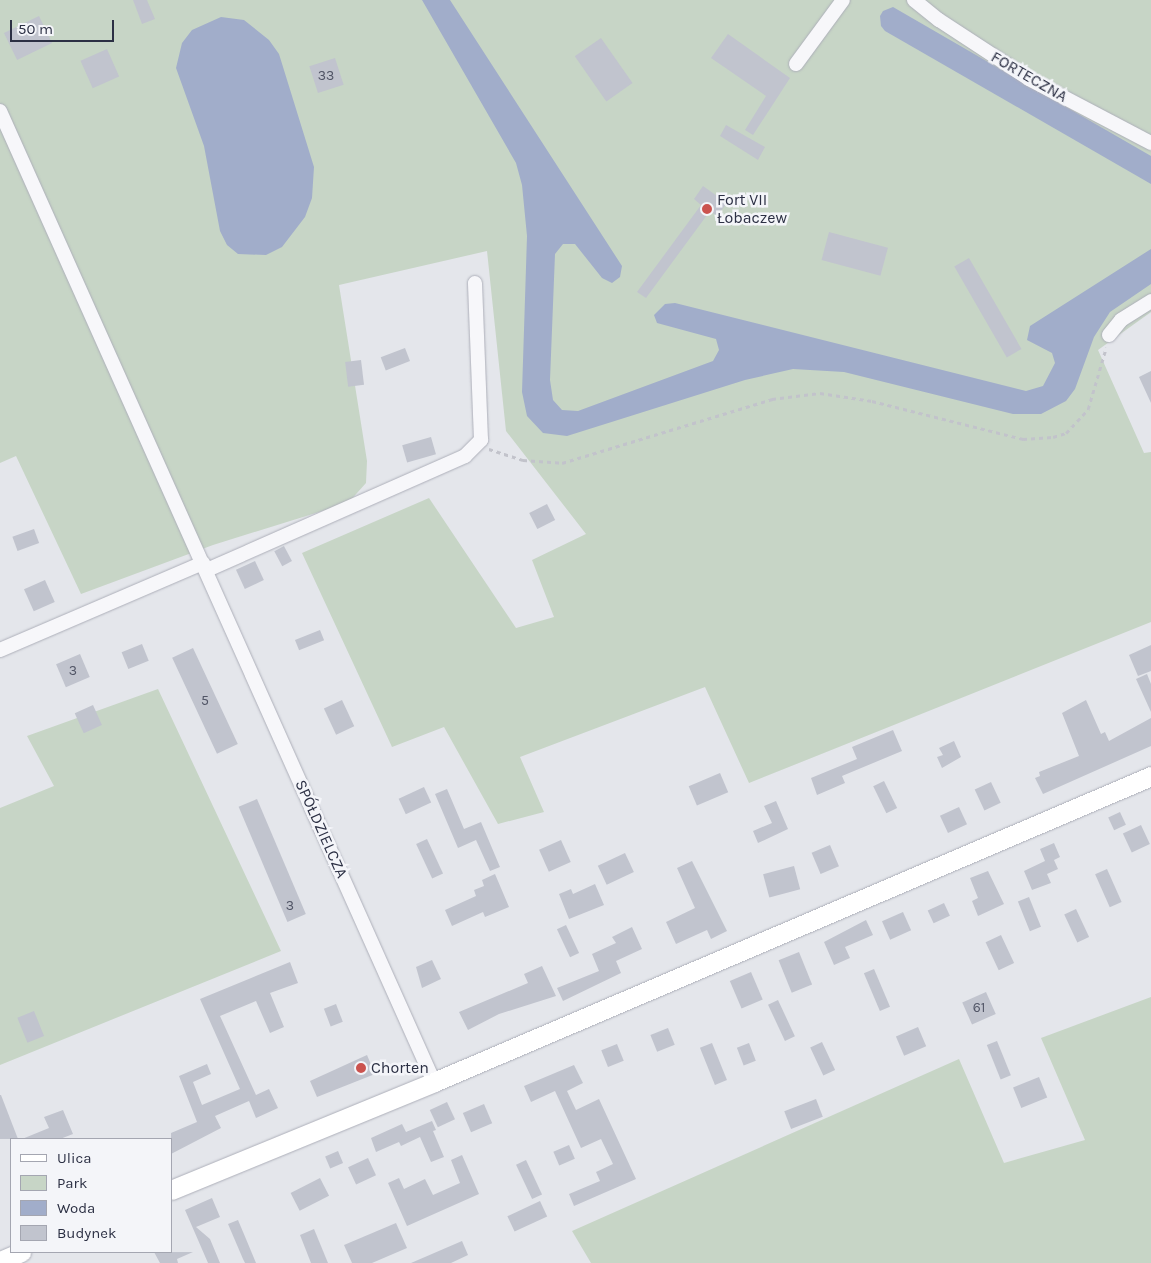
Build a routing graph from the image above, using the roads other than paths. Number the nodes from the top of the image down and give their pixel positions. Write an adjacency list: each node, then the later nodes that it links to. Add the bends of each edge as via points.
1 (843, 0): 3 (street)
2 (914, 0): 5 (street, FORTECZNA, via 1029,79)
3 (796, 64)
4 (0, 111): 9 (street, SPÓŁDZIELCZA)
5 (1151, 143)
6 (475, 283): 9 (street, via 481,440 466,456)
7 (1151, 301): 8 (street, via 1120,320)
8 (1109, 335)
9 (206, 569): 10 (street); 12 (street, SPÓŁDZIELCZA)
10 (0, 650)
11 (1151, 776): 12 (main road)
12 (434, 1082): 13 (main road)
13 (172, 1190)
14 (18, 1253): 15 (main road)
15 (0, 1260)

